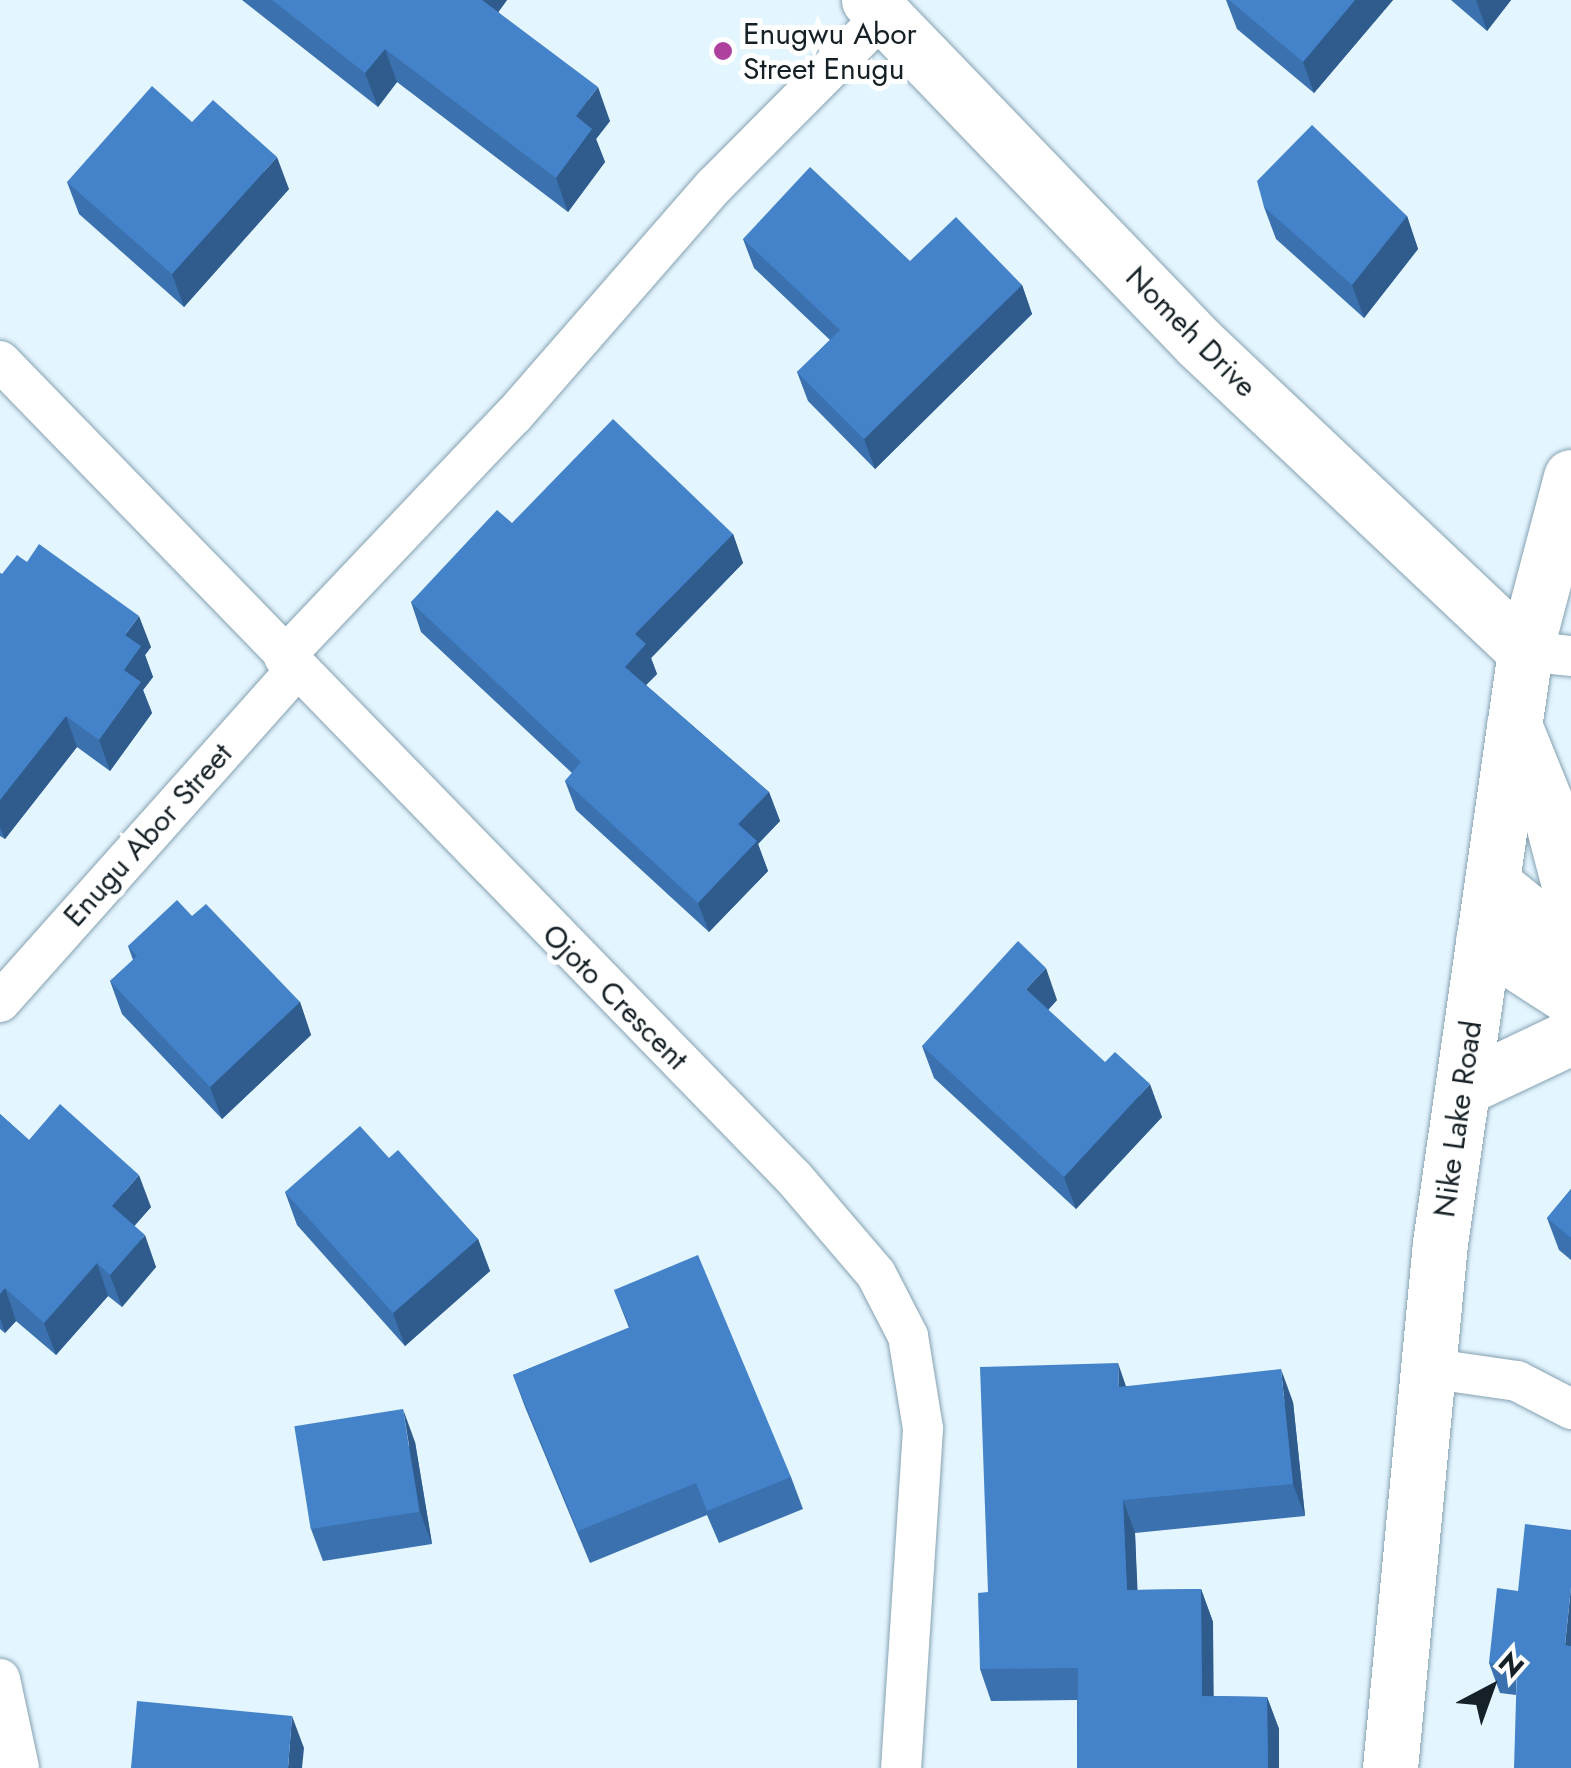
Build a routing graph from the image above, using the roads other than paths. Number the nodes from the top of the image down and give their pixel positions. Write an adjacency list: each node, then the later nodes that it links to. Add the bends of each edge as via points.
1 (877, 7): 4 (main road, Nomeh Drive, via 1200,344); 5 (street, Enugu Abor Street)
2 (0, 361): 5 (street, Ojoto Crescent)
3 (1571, 477): 4 (main road, Nike Lake Road)
4 (1548, 654): 6 (main road, Nike Lake Road)
5 (291, 664): 12 (street, Enugu Abor Street); 19 (street, Ojoto Crescent, via 794,1178 895,1305 918,1370 923,1429)
6 (1514, 726): 7 (main road, Nike Lake Road); 8 (main road, via 1551,816)
7 (1492, 883): 9 (main road, Nike Lake Road); 10 (main road)
8 (1571, 893)
9 (1483, 941): 11 (main road); 14 (main road, Nike Lake Road)
10 (1571, 947)
11 (1571, 998)
12 (0, 1002)
13 (1571, 1037): 14 (main road)
14 (1463, 1088): 15 (main road, Nike Lake Road)
15 (1427, 1368): 16 (street, via 1518,1381); 20 (main road, Nike Lake Road)
16 (1571, 1409)
17 (0, 1679): 18 (street)
18 (19, 1768)
19 (901, 1768)
20 (1390, 1768)

